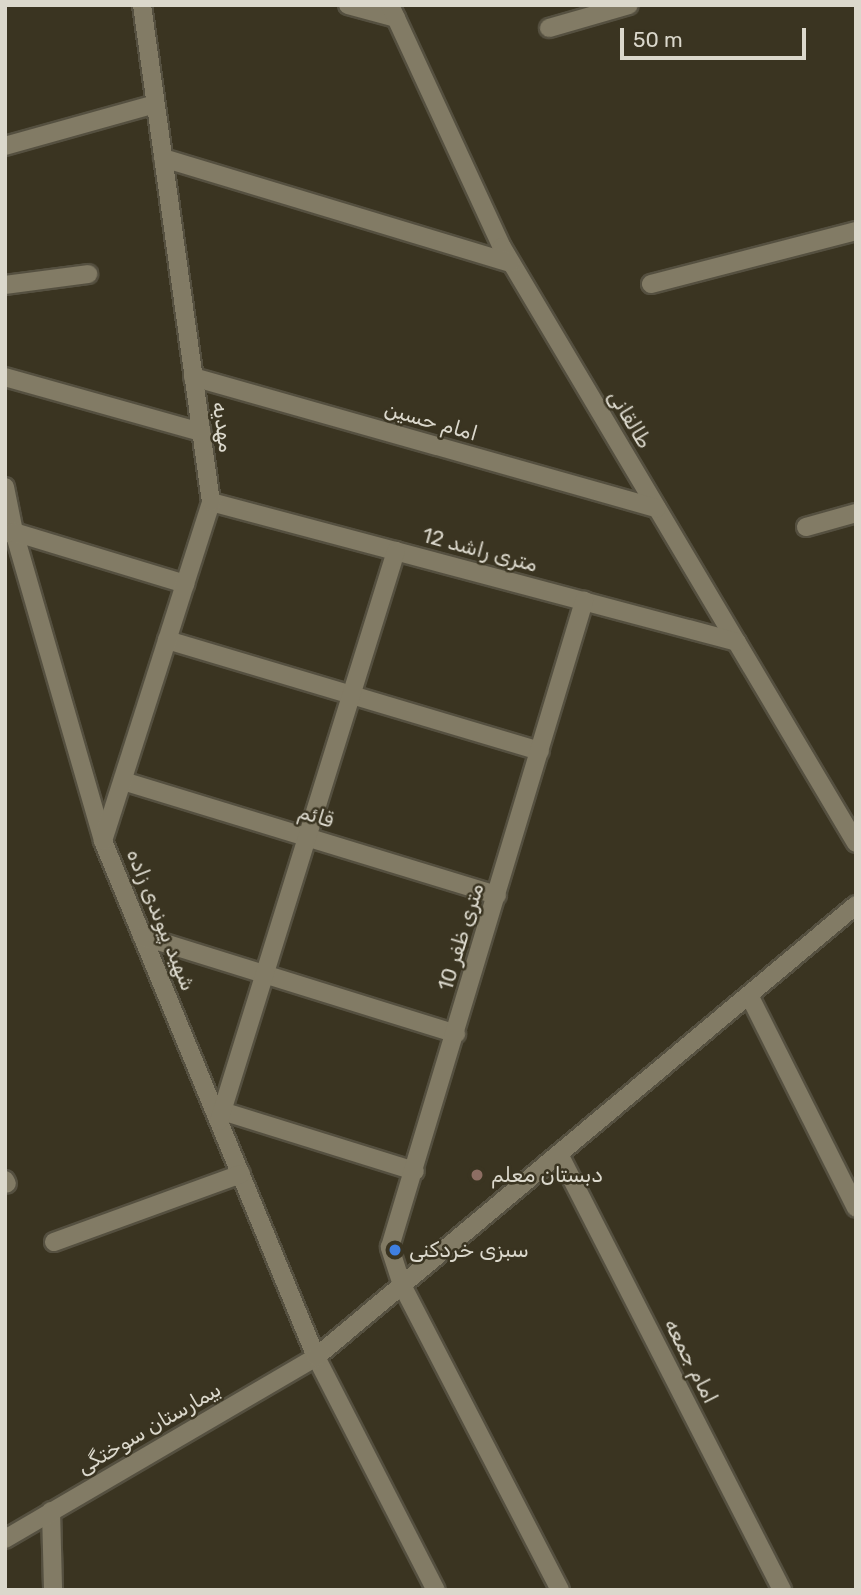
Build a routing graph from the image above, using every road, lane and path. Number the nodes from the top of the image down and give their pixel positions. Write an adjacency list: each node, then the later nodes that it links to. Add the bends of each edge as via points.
1 (142, 5): 6 (street, مهدیه)
2 (348, 5): 4 (street)
3 (629, 5): 5 (street)
4 (393, 12): 10 (street, طالقانی)
5 (549, 28)
6 (155, 104): 7 (street); 8 (street, مهدیه)
7 (5, 146)
8 (163, 158): 10 (street); 15 (street, مهدیه)
9 (856, 231): 13 (street)
10 (511, 263): 19 (street, طالقانی)
11 (88, 274): 12 (street)
12 (5, 285)
13 (651, 285)
14 (5, 377): 16 (street)
15 (193, 377): 16 (street, مهدیه); 19 (street, امام حسین)
16 (201, 432): 18 (street, مهدیه)
17 (5, 487): 22 (street, شهید پیوندی زاده)
18 (211, 502): 23 (street, 12 متری راشد); 24 (street, مهدیه)
19 (657, 508): 27 (street, طالقانی)
20 (856, 513): 21 (street)
21 (806, 527)
22 (10, 533): 24 (street); 32 (street, شهید پیوندی زاده)
23 (396, 551): 25 (street, 12 متری راشد); 28 (street)
24 (185, 584): 26 (street, مهدیه)
25 (584, 601): 27 (street, 12 متری راشد); 29 (street, 10 متری ظفر)
26 (167, 640): 28 (street); 30 (street, مهدیه)
27 (737, 642): 33 (street, طالقانی)
28 (351, 695): 29 (street); 31 (street)
29 (540, 751): 34 (street, 10 متری ظفر)
30 (123, 780): 31 (street, قائم); 32 (street, مهدیه)
31 (306, 837): 34 (street, قائم); 37 (street)
32 (103, 841): 36 (street, شهید پیوندی زاده)
33 (856, 842)
34 (497, 895): 39 (street, 10 متری ظفر)
35 (856, 905): 38 (street, بیمارستان سوختگی)
36 (142, 936): 37 (street); 40 (street, شهید پیوندی زاده)
37 (264, 973): 39 (street); 40 (street)
38 (748, 995): 41 (street, بیمارستان سوختگی); 44 (street)
39 (456, 1034): 42 (street, 10 متری ظفر)
40 (220, 1116): 42 (street); 43 (street, شهید پیوندی زاده)
41 (559, 1154): 46 (street, بیمارستان سوختگی); 53 (street, امام جمعه)
42 (415, 1171): 46 (street, 10 متری ظفر, via 390,1247)
43 (241, 1174): 45 (street); 47 (street, شهید پیوندی زاده)
44 (856, 1208)
45 (54, 1242)
46 (402, 1285): 47 (street, بیمارستان سوختگی); 52 (street, 10 متری ظفر)
47 (316, 1357): 48 (street, بیمارستان سوختگی); 51 (street, شهید پیوندی زاده)
48 (51, 1511): 49 (street, بیمارستان سوختگی); 50 (street)
49 (5, 1539)
50 (53, 1590)
51 (436, 1590)
52 (560, 1590)
53 (782, 1590)

